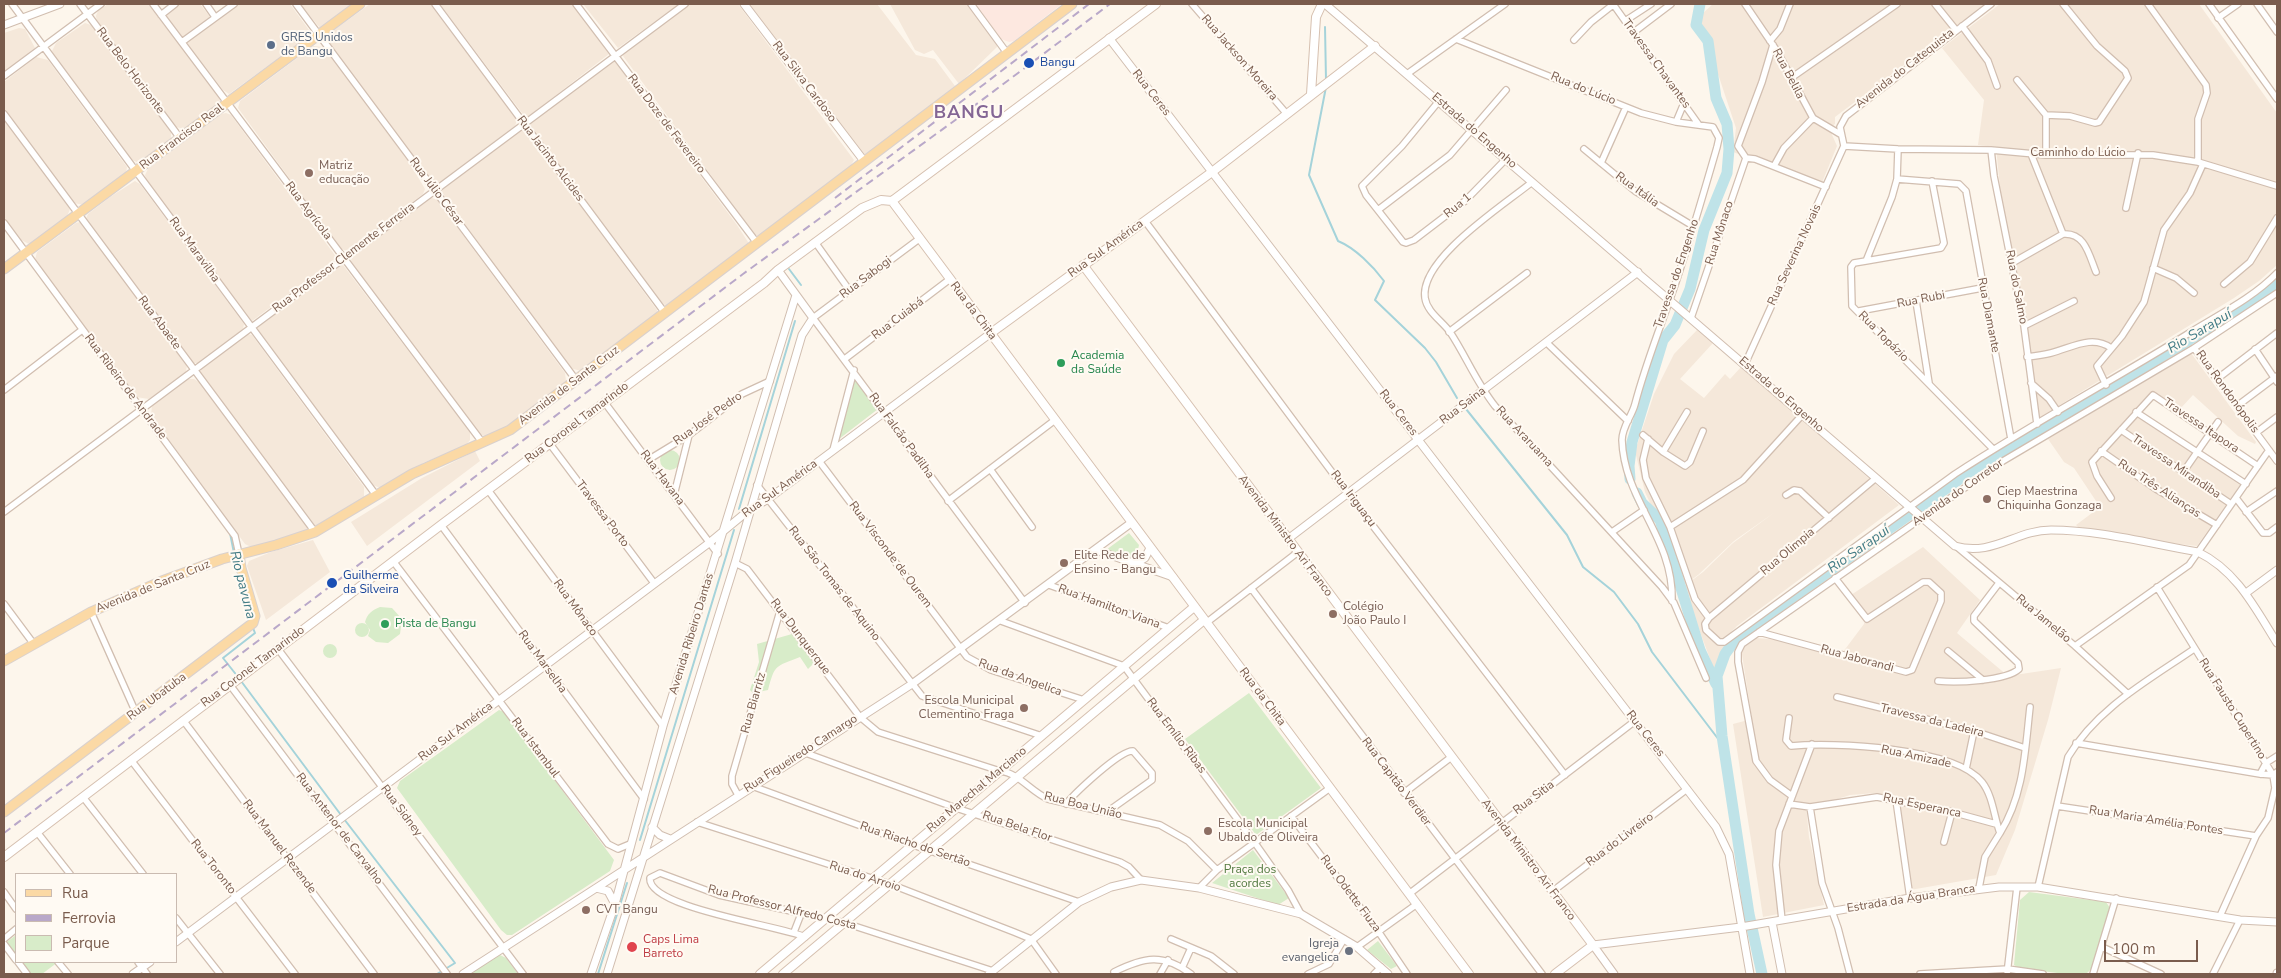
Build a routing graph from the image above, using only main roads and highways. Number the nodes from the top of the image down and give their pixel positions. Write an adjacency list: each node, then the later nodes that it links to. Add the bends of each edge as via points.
1 (360, 4): 9 (main road, Rua Francisco Real)
2 (1072, 4): 11 (main road, Avenida de Santa Cruz, via 510,430 429,466 315,532)
3 (1156, 4): 7 (main road, Rua Coronel Tamarindo)
4 (1323, 4): 6 (main road, via 1316,17)
5 (1374, 46): 6 (main road, Rua Sul América)
6 (1311, 94): 8 (main road, Rua Sul América, via 1212,172)
7 (892, 201): 10 (main road, Rua da Chita); 16 (main road, Rua Coronel Tamarindo, via 881,200 862,208 815,242)
8 (1083, 265): 10 (main road, Rua Sul América); 20 (main road, Avenida Ministro Ari Franco, via 1593,945)
9 (4, 269)
10 (991, 333): 12 (main road, Rua da Chita)
11 (239, 554): 14 (main road, Avenida de Santa Cruz, via 162,581 91,612); 15 (main road, Rua Ubatuba, via 255,613 253,623)
12 (1194, 607): 13 (main road, Rua da Chita); 17 (main road, Rua Marechal Marciano)
13 (1205, 621): 18 (main road, Rua Marechal Marciano); 19 (main road, Rua da Chita)
14 (4, 661)
15 (4, 812)
16 (4, 857)
17 (760, 974)
18 (783, 974)
19 (1468, 974)
20 (1555, 974)

